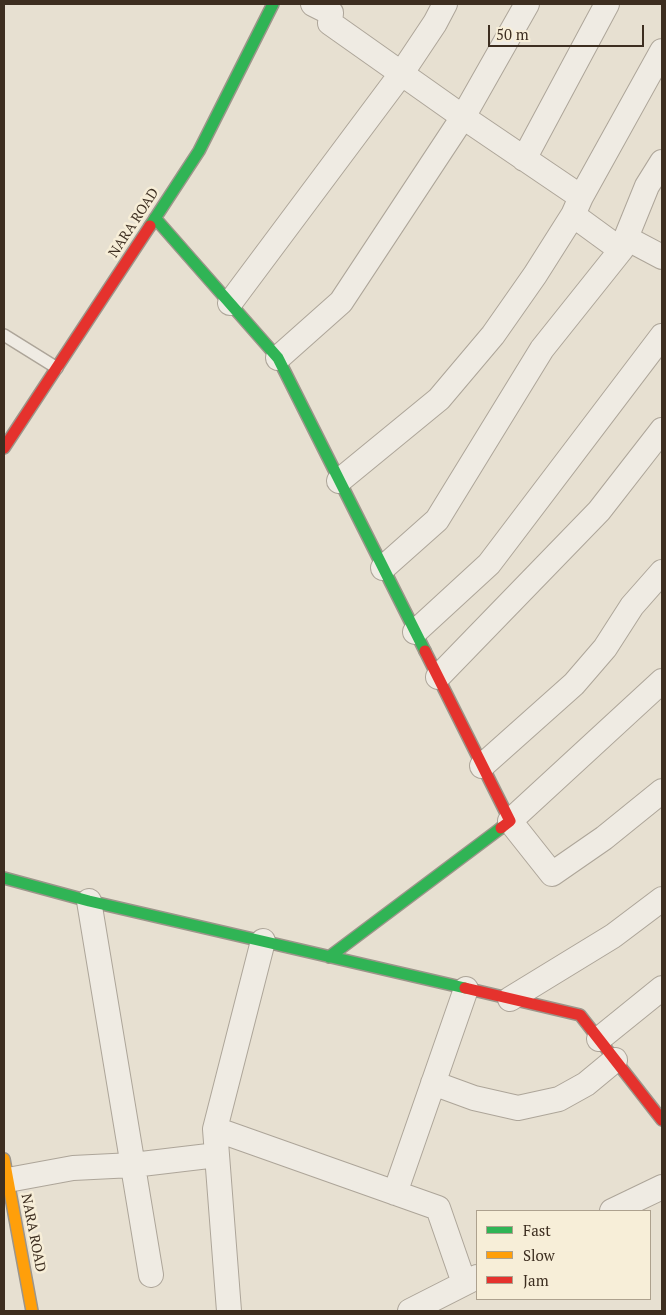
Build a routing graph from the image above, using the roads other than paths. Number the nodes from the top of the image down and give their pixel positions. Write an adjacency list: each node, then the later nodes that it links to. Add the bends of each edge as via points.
1 (273, 4): 12 (street, NARA ROAD, via 199,151)
2 (313, 4): 7 (street, via 331,13 330,23)
3 (445, 4): 7 (street)
4 (527, 4): 8 (street)
5 (607, 4): 9 (street)
6 (662, 51): 11 (street)
7 (401, 74): 8 (street); 15 (street)
8 (462, 118): 9 (street); 18 (street, via 341,302)
9 (524, 159): 11 (street)
10 (662, 162): 13 (street, via 647,186)
11 (577, 206): 13 (street); 22 (street, via 493,335 439,399)
12 (155, 218): 15 (street); 19 (street, NARA ROAD)
13 (621, 250): 14 (street, via 628,239); 23 (street, via 542,349 436,520)
14 (662, 257)
15 (230, 303): 18 (street)
16 (4, 335): 19 (lane)
17 (662, 336): 25 (street, via 489,564)
18 (278, 358): 22 (street)
19 (56, 368): 21 (street, NARA ROAD)
20 (662, 430): 26 (street, via 599,511)
21 (4, 448)
22 (339, 481): 23 (street)
23 (383, 568): 25 (street)
24 (662, 572): 28 (street, via 632,606 606,648 574,684)
25 (415, 632): 26 (street)
26 (438, 677): 28 (street)
27 (662, 681): 30 (street)
28 (482, 766): 30 (street)
29 (662, 791): 30 (street, via 604,838 552,874)
30 (510, 821): 35 (street)
31 (4, 878): 33 (street)
32 (662, 899): 38 (street, via 613,936)
33 (89, 901): 34 (street); 45 (street)
34 (263, 941): 35 (street); 43 (street)
35 (329, 957): 37 (street)
36 (662, 988): 39 (street)
37 (466, 989): 38 (street); 41 (street)
38 (510, 999): 39 (street, via 580,1016)
39 (599, 1039): 40 (street)
40 (615, 1060): 41 (street, via 586,1084 559,1098 518,1108 474,1098); 42 (street)
41 (433, 1083): 48 (street)
42 (662, 1120)
43 (215, 1129): 44 (street); 48 (street)
44 (217, 1155): 45 (street); 53 (street)
45 (133, 1165): 46 (street); 50 (street)
46 (6, 1170): 52 (street, NARA ROAD)
47 (662, 1187): 49 (street)
48 (395, 1193): 51 (street, via 438,1208)
49 (614, 1210)
50 (151, 1275)
51 (471, 1280): 54 (street)
52 (32, 1311)
53 (230, 1311)
54 (410, 1311)

